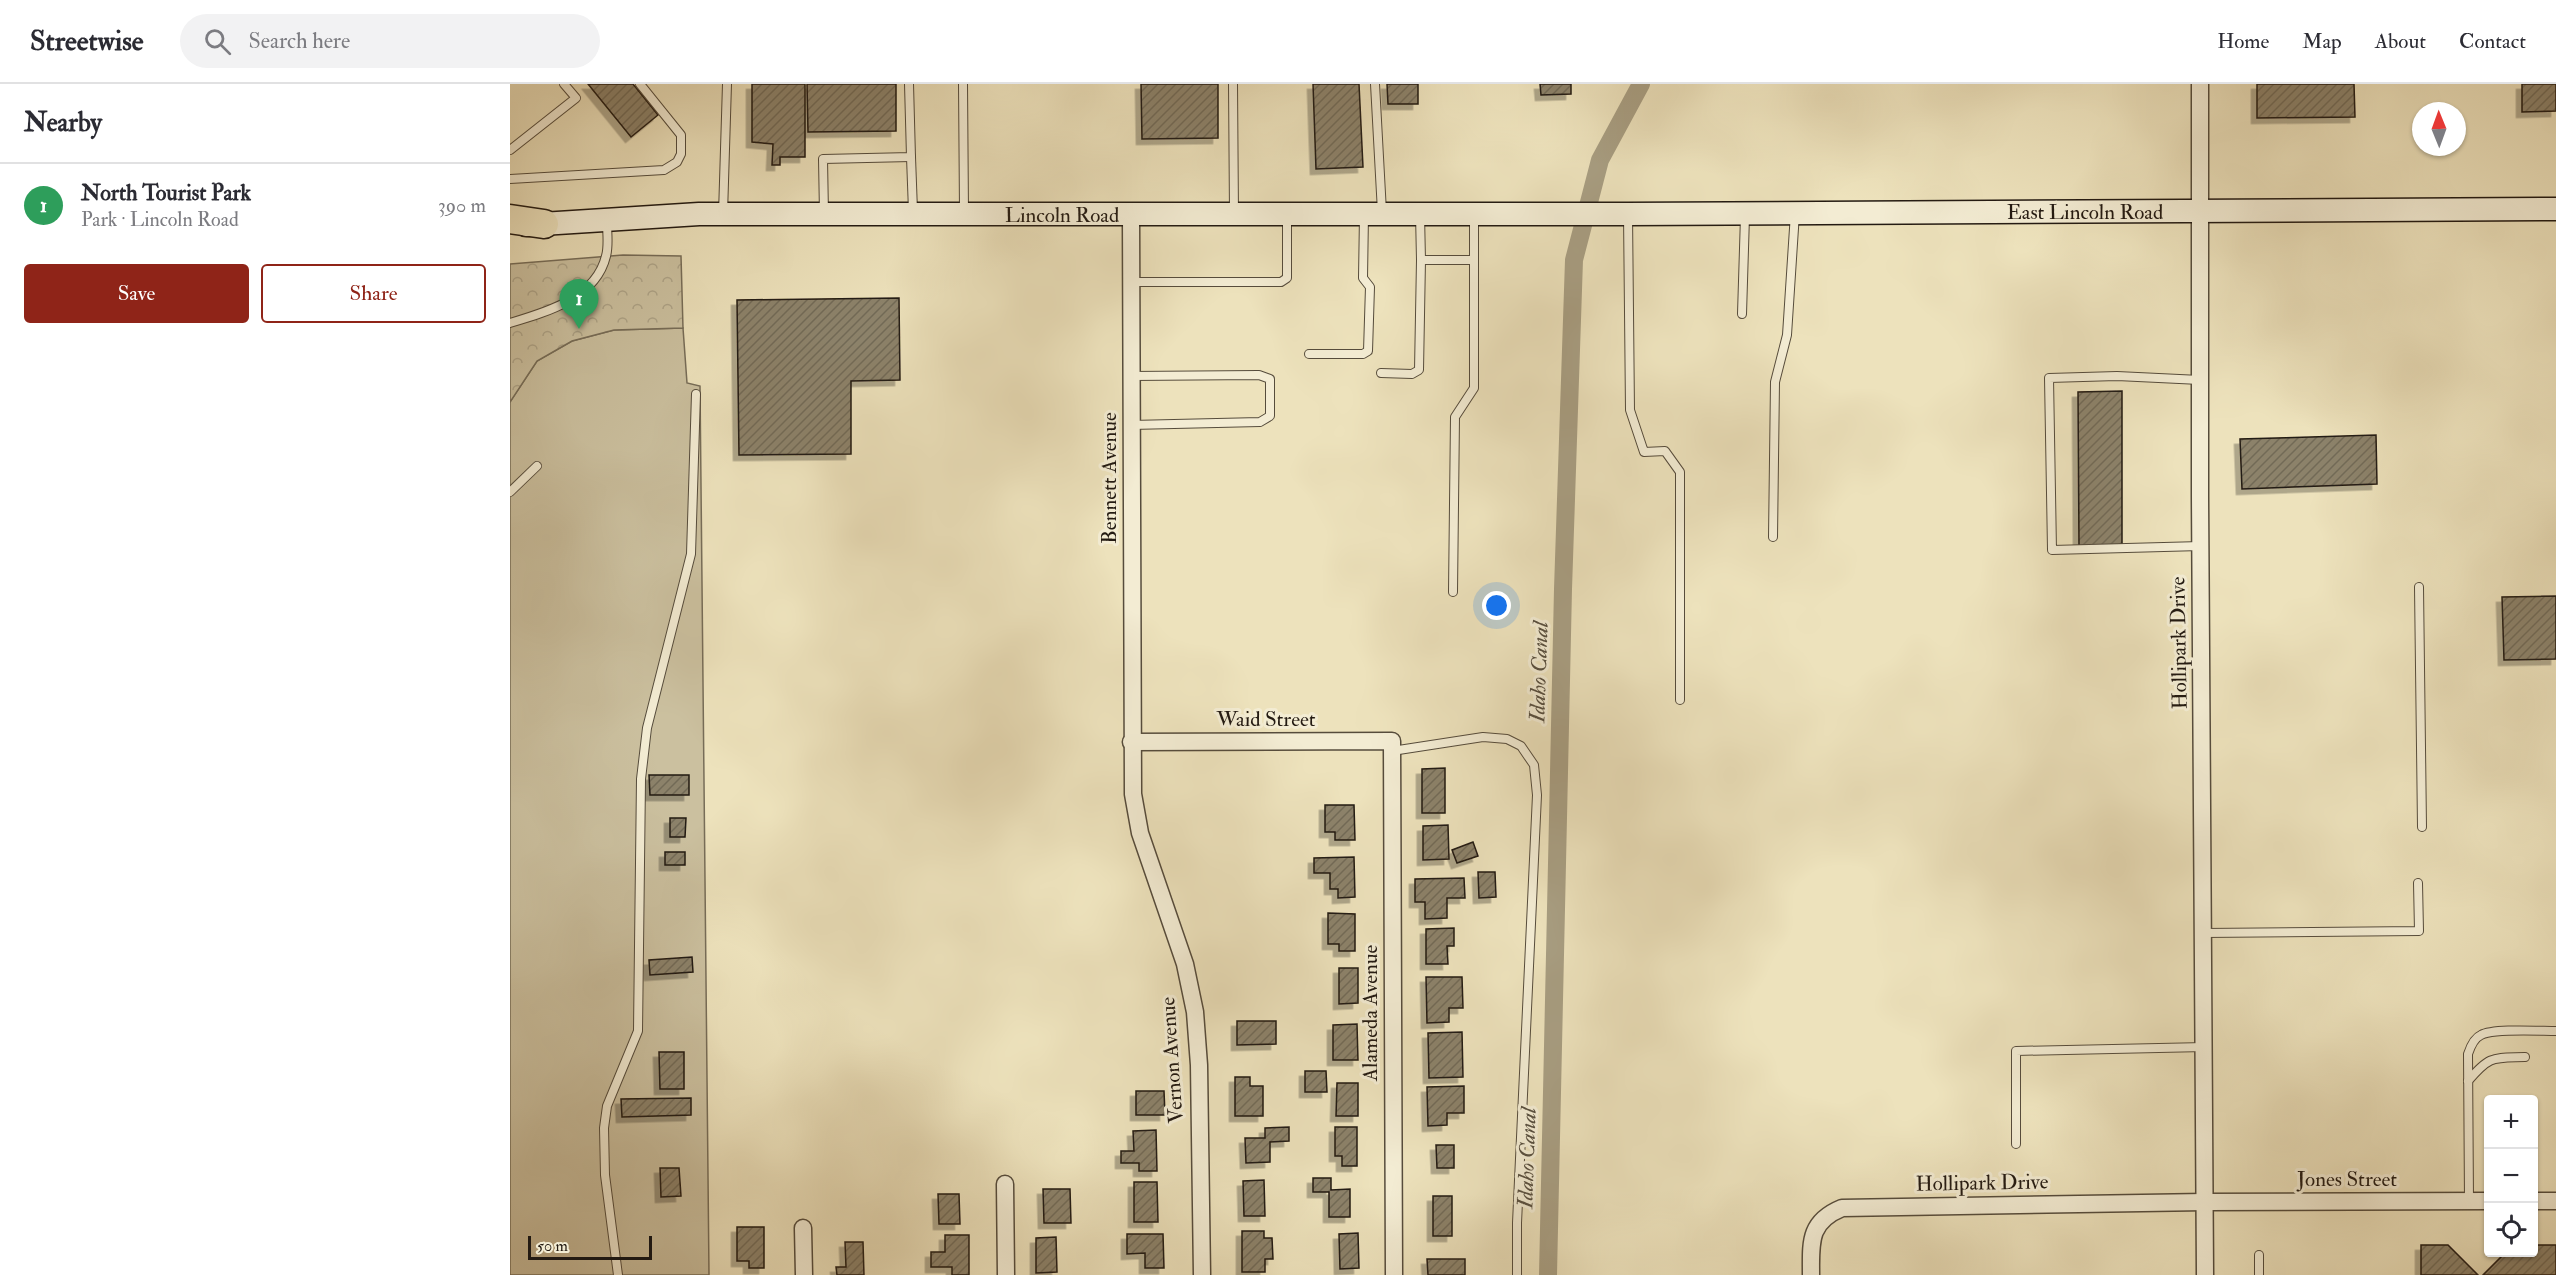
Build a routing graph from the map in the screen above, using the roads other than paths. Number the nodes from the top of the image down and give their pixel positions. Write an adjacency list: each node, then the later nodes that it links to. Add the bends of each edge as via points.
1 (640, 84): 11 (lane, via 681,135 681,154 670,167)
2 (727, 84): 16 (lane)
3 (909, 84): 10 (lane)
4 (963, 84): 25 (lane)
5 (1233, 84): 17 (lane)
6 (1375, 84): 19 (lane)
7 (2200, 84): 13 (street, Hollipark Drive)
8 (567, 85): 9 (lane, via 576,98)
9 (510, 150)
10 (911, 157): 23 (lane, via 823,159); 24 (lane)
11 (510, 178)
12 (2556, 209): 13 (main road, East Lincoln Road)
13 (2199, 211): 15 (main road, East Lincoln Road); 39 (street, Hollipark Drive)
14 (1745, 213): 15 (main road, East Lincoln Road); 22 (main road, East Lincoln Road); 34 (lane)
15 (1795, 213): 44 (lane, via 1787,335 1775,382)
16 (723, 214): 23 (main road, Lincoln Road); 28 (main road, Lincoln Road)
17 (1234, 214): 18 (main road, Lincoln Road); 26 (main road, Lincoln Road)
18 (1287, 214): 19 (main road, Lincoln Road); 33 (lane, via 1287,278 1281,282)
19 (1373, 214): 20 (main road, Lincoln Road); 36 (lane, via 1364,278 1370,287 1368,351)
20 (1420, 214): 21 (main road, Lincoln Road); 31 (lane)
21 (1474, 214): 22 (main road, Lincoln Road); 32 (lane)
22 (1621, 214): 48 (lane, via 1630,410 1644,452 1665,451 1680,472)
23 (824, 215): 24 (main road, Lincoln Road)
24 (913, 215): 25 (main road, Lincoln Road)
25 (964, 215): 26 (main road, Lincoln Road)
26 (1131, 215): 33 (street, Bennett Avenue)
27 (510, 219): 29 (highway)
28 (606, 219): 29 (main road, Lincoln Road); 35 (lane, via 607,254 598,277 580,293 544,312)
29 (544, 224): 30 (main road, Lincoln Road)
30 (510, 227)
31 (1421, 260): 32 (lane); 37 (lane, via 1419,370 1412,374)
32 (1474, 260): 47 (lane, via 1474,388 1455,417)
33 (1132, 282): 38 (street, Bennett Avenue)
34 (1742, 314)
35 (510, 323)
36 (1309, 354)
37 (1381, 373)
38 (1131, 376): 41 (street, Bennett Avenue); 41 (lane, via 1259,375 1270,379 1270,416 1260,422)
39 (2200, 380): 45 (street, Hollipark Drive); 45 (lane, via 2049,378 2052,550)
40 (696, 394): 67 (lane, via 691,554 647,728 640,779 638,1031 607,1106 604,1128 605,1175)
41 (1131, 425): 49 (street, Bennett Avenue)
42 (537, 466): 43 (lane)
43 (510, 492)
44 (1773, 537)
45 (2201, 546): 53 (street, Hollipark Drive)
46 (2419, 587): 51 (lane)
47 (1453, 592)
48 (1680, 700)
49 (1131, 742): 50 (street, Waid Street, via 1392,741); 70 (street, Vernon Avenue, via 1133,794 1140,833 1185,964 1195,1012)
50 (1392, 751): 71 (street, Alameda Avenue); 72 (lane, via 1483,737 1507,739 1521,746 1534,765 1537,795)
51 (2421, 826)
52 (2418, 883): 53 (lane, via 2419,931)
53 (2204, 933): 55 (street, Hollipark Drive)
54 (2556, 1031): 57 (lane, via 2480,1035 2468,1054)
55 (2205, 1047): 58 (lane, via 2016,1051); 64 (street, Hollipark Drive)
56 (2525, 1057): 57 (lane, via 2486,1061)
57 (2468, 1081): 60 (lane)
58 (2016, 1144)
59 (1005, 1184): 69 (street)
60 (2469, 1201): 61 (street, Jones Street); 64 (street, Jones Street)
61 (2484, 1201)
62 (2538, 1201): 63 (street)
63 (2556, 1201)
64 (2205, 1202): 73 (street, Hollipark Drive, via 1842,1208 1826,1214 1818,1224 1811,1240); 74 (street, Hollipark Drive)
65 (803, 1228): 68 (street)
66 (2259, 1255): 75 (lane)
67 (618, 1275)
68 (804, 1275)
69 (1006, 1275)
70 (1202, 1275)
71 (1394, 1275)
72 (1517, 1275)
73 (1811, 1275)
74 (2205, 1275)
75 (2259, 1275)

